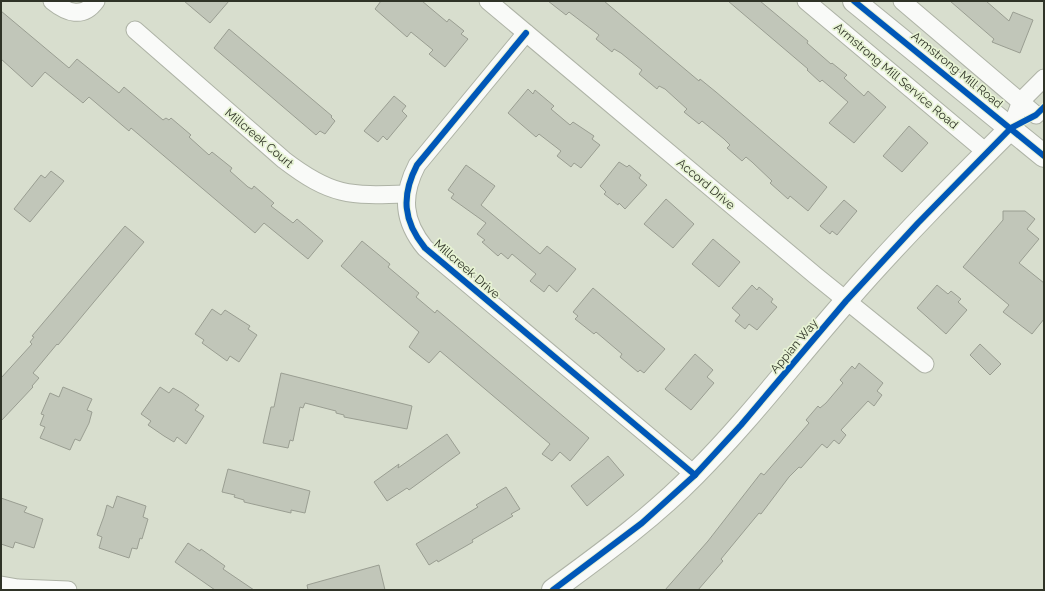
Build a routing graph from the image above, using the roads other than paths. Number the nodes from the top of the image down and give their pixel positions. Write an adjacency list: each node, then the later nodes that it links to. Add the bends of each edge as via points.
1 (52, 1): 2 (street, via 75,13 86,11)
2 (96, 1)
3 (488, 1): 8 (street, Accord Drive)
4 (806, 1): 13 (street, Armstrong Mill Service Road)
5 (854, 1): 12 (street, Armstrong Mill Road)
6 (902, 1): 10 (street)
7 (135, 30): 15 (street, Millcreek Court, via 284,160 319,184 354,195)
8 (526, 33): 15 (street, Millcreek Drive, via 420,160); 16 (street, Accord Drive)
9 (1044, 78): 10 (street, Appian Way)
10 (1021, 101): 11 (street); 12 (street, Appian Way)
11 (1040, 111): 12 (street, Appian Way)
12 (1011, 128): 13 (street, Appian Way); 14 (street, Armstrong Mill Road)
13 (986, 152): 16 (street, Appian Way)
14 (1044, 156)
15 (406, 194): 18 (street, Millcreek Drive, via 410,224 425,248)
16 (846, 301): 17 (street, Accord Drive); 18 (street, Appian Way)
17 (925, 364)
18 (695, 475): 21 (street, Appian Way, via 642,523)
19 (1, 585): 20 (street)
20 (68, 590)
21 (553, 590)

